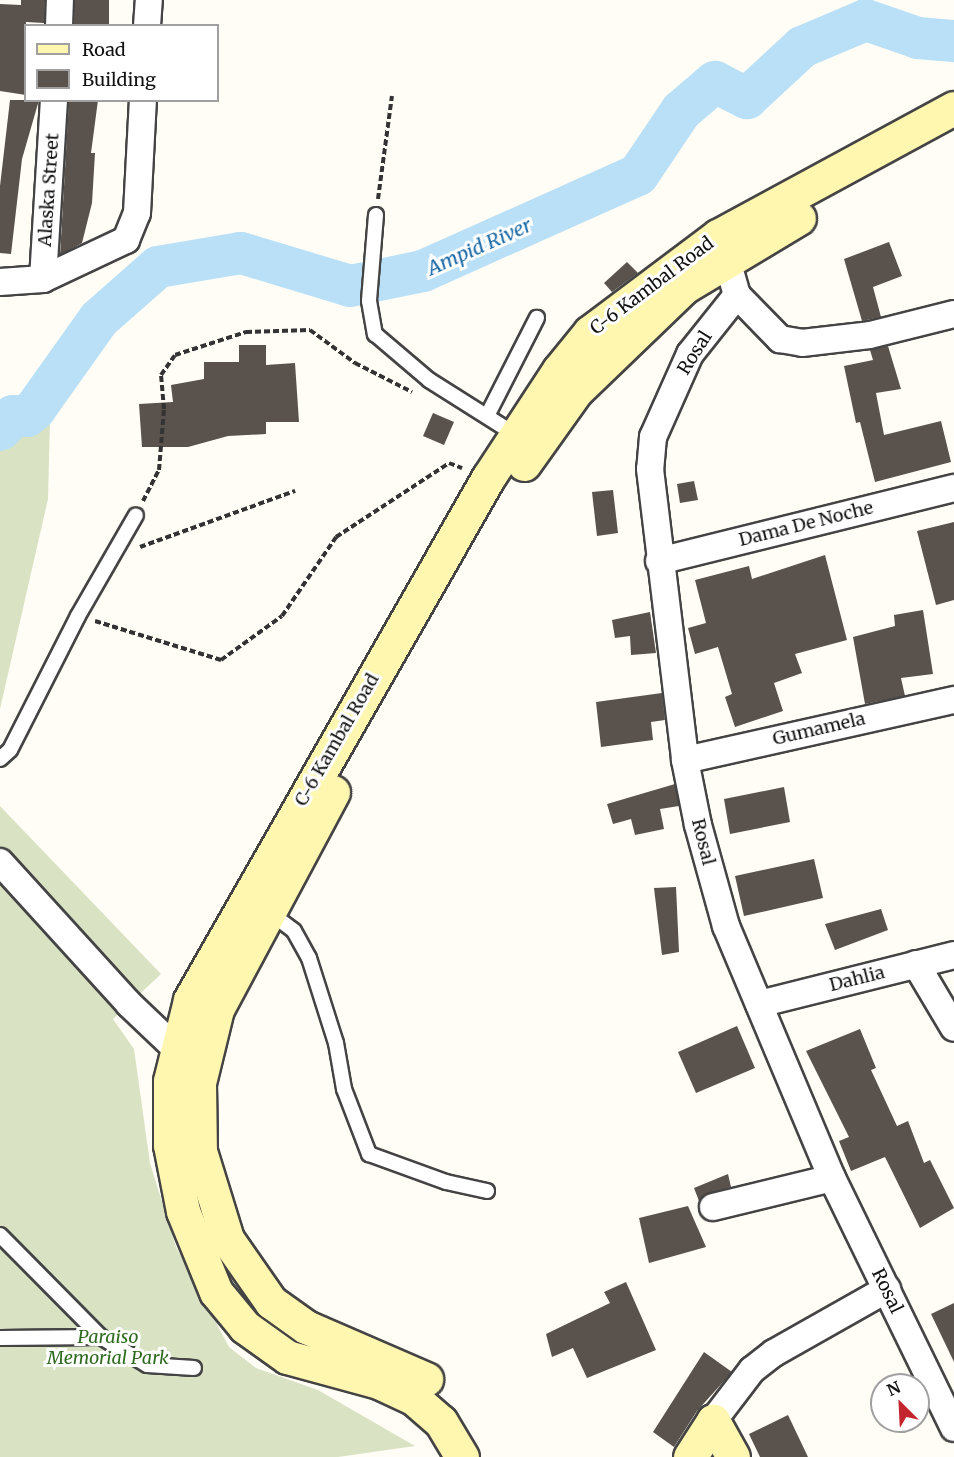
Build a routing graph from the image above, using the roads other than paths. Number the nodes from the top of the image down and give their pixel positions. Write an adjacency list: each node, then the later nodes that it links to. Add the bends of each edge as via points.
1 (60, 0): 3 (street)
2 (149, 0): 4 (street)
3 (59, 24)
4 (147, 24)
5 (54, 102): 11 (street, Alaska Street)
6 (143, 102): 11 (street, via 137,213 126,240)
7 (954, 108): 10 (main road, C-6 Kambal Road)
8 (954, 133): 10 (main road, C-6 Kambal Road)
9 (376, 219): 16 (lane, via 369,301 371,326 382,342 429,380)
10 (724, 246): 13 (street); 17 (main road, C-6 Kambal Road, via 590,332); 25 (main road, C-6 Kambal Road, via 576,391 539,441)
11 (43, 279): 12 (street)
12 (0, 282)
13 (737, 295): 14 (street, via 780,339 802,343 870,335); 20 (street, Rosal, via 690,354 652,437 650,469)
14 (954, 314)
15 (537, 318): 16 (lane)
16 (488, 414): 17 (lane)
17 (516, 435): 30 (main road, C-6 Kambal Road, via 200,977)
18 (954, 488): 20 (street, Dama De Noche)
19 (136, 515): 22 (lane, via 78,616 10,750)
20 (658, 561): 23 (street, Rosal)
21 (954, 700): 23 (street, Gumamela)
22 (0, 759)
23 (685, 760): 28 (street, Rosal, via 726,927)
24 (0, 862): 30 (street)
25 (267, 910): 31 (main road, C-6 Kambal Road, via 217,1009); 33 (lane, via 294,931 309,958 336,1043 344,1089 369,1154 446,1182)
26 (954, 955): 27 (street, Dahlia)
27 (916, 964): 28 (street, Dahlia); 29 (street)
28 (759, 1004): 32 (street, Rosal)
29 (954, 1028)
30 (175, 1048): 31 (street); 42 (main road, C-6 Kambal Road, via 170,1145 183,1211 221,1298 258,1338 287,1357 379,1382 413,1398 441,1422)
31 (201, 1071): 43 (main road, C-6 Kambal Road, via 200,1151 213,1203 227,1239 257,1288 300,1323 426,1378 458,1407)
32 (832, 1178): 34 (street); 36 (street, Rosal)
33 (487, 1191)
34 (713, 1207)
35 (0, 1235): 37 (lane)
36 (887, 1289): 40 (street, via 774,1353 752,1370); 41 (street, Rosal)
37 (101, 1337): 38 (lane); 39 (lane, via 147,1365)
38 (0, 1338)
39 (194, 1368)
40 (713, 1421): 44 (main road); 45 (main road)
41 (954, 1428)
42 (462, 1457)
43 (486, 1457)
44 (690, 1457)
45 (733, 1457)

